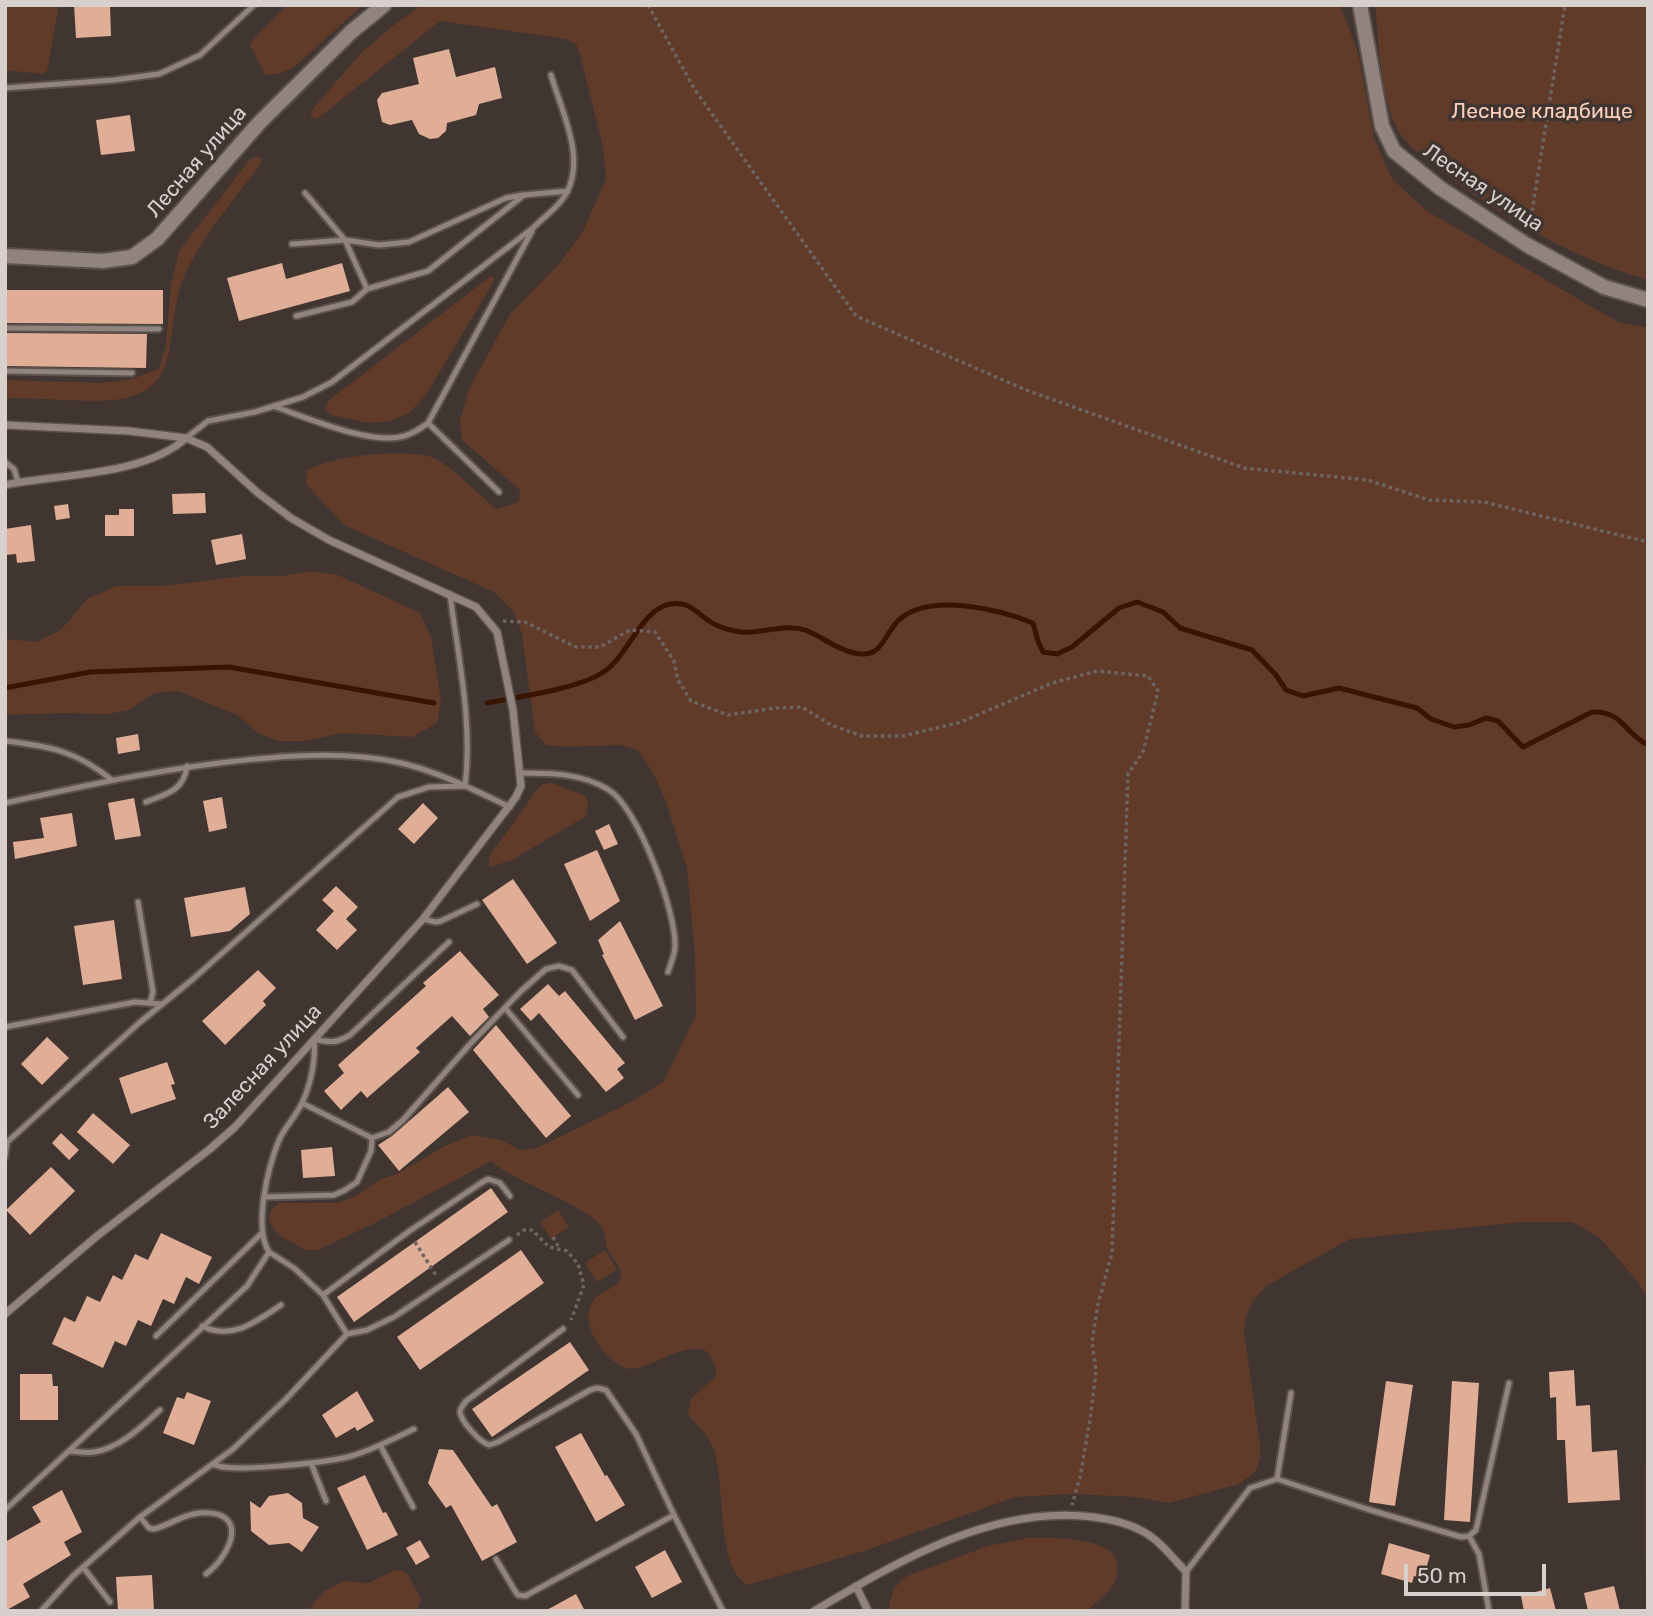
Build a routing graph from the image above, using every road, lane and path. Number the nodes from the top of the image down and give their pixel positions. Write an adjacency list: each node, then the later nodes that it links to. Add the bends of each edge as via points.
1 (254, 5): 7 (lane, via 200,55 159,74)
2 (384, 5): 15 (main road, Лесная улица, via 260,122 158,239 132,257 103,261)
3 (649, 5): 31 (path, via 695,90 856,316 1026,390 1244,468 1368,480 1429,500 1484,502)
4 (1360, 5): 17 (main road, Лесная улица, via 1382,126 1394,151 1440,188 1527,245 1604,287)
5 (1565, 5): 11 (path)
6 (551, 75): 8 (lane, via 575,154)
7 (5, 88)
8 (568, 191): 10 (lane); 12 (lane)
9 (305, 193): 13 (lane)
10 (524, 195): 13 (lane, via 506,198 409,243); 16 (lane, via 428,271)
11 (1531, 218)
12 (533, 228): 23 (lane, via 332,382); 24 (lane)
13 (345, 240): 14 (lane); 16 (lane)
14 (292, 244)
15 (5, 256)
16 (367, 289): 18 (lane, via 352,302)
17 (1648, 300)
18 (296, 316)
19 (5, 328): 20 (lane)
20 (159, 328)
21 (5, 371): 22 (lane)
22 (132, 373)
23 (273, 406): 24 (lane, via 368,436 402,437); 26 (lane, via 208,421)
24 (428, 423): 30 (lane)
25 (5, 425): 26 (street)
26 (186, 438): 28 (street, via 160,454 108,471); 32 (street, Залесная улица, via 206,447 291,518)
27 (5, 463): 28 (lane, via 14,469)
28 (18, 482): 29 (street)
29 (5, 485)
30 (499, 492)
31 (1648, 542)
32 (450, 594): 33 (street, Залесная улица, via 476,607); 38 (lane, via 468,726)
33 (491, 625): 36 (street, Залесная улица, via 508,683); 86 (path, via 525,622 576,647 600,647 630,630 655,632 691,701 728,715 802,707 862,736 903,736 961,722 1052,683 1097,671 1148,676 1158,691 1143,752 1129,774 1112,1253 1092,1342 1096,1371 1080,1478 1071,1502)
34 (5, 741): 37 (lane, via 69,752)
35 (187, 766): 37 (lane); 38 (lane, via 307,755 372,758); 40 (lane, via 182,784)
36 (520, 773): 41 (street, Залесная улица, via 521,786); 46 (lane, via 581,778 609,790 624,803 669,907 675,947)
37 (112, 780): 39 (lane)
38 (465, 786): 41 (lane); 48 (lane, via 429,787 398,797)
39 (5, 803)
40 (146, 803)
41 (510, 807): 44 (street, Залесная улица)
42 (138, 902): 47 (lane, via 153,992)
43 (478, 904): 44 (lane, via 441,921)
44 (422, 919): 52 (street, Залесная улица)
45 (449, 942): 52 (lane, via 350,1035 335,1043)
46 (668, 972)
47 (150, 1003): 48 (lane); 50 (lane)
48 (162, 1004): 56 (lane)
49 (506, 1009): 51 (lane, via 547,969 559,966 572,970); 53 (lane); 55 (lane, via 403,1120)
50 (5, 1027)
51 (623, 1037)
52 (314, 1039): 54 (lane); 69 (street, Залесная улица, via 235,1127)
53 (578, 1095)
54 (302, 1103): 55 (lane); 59 (lane, via 281,1137)
55 (372, 1138): 59 (lane, via 357,1182 345,1190 334,1195)
56 (6, 1143): 57 (lane)
57 (5, 1157)
58 (510, 1196): 61 (lane, via 500,1183 488,1179)
59 (265, 1197): 60 (lane)
60 (263, 1232): 65 (lane); 73 (lane)
61 (408, 1232): 66 (path); 67 (lane)
62 (553, 1237): 64 (path)
63 (509, 1240): 64 (path, via 527,1230 537,1233 549,1247); 66 (lane)
64 (559, 1248): 71 (path, via 578,1264 584,1284 576,1311)
65 (269, 1252): 67 (lane); 70 (lane, via 247,1286)
66 (442, 1284): 72 (lane, via 379,1325)
67 (323, 1295): 72 (lane)
68 (281, 1305): 70 (lane, via 239,1330 212,1331)
69 (5, 1314)
70 (202, 1326): 79 (lane)
71 (563, 1329): 87 (lane, via 466,1401 461,1415 478,1439 489,1444 590,1390 606,1390 636,1434)
72 (347, 1334): 81 (lane, via 286,1399)
73 (156, 1336)
74 (1509, 1382): 89 (lane, via 1476,1530)
75 (1291, 1393): 82 (lane)
76 (160, 1410): 79 (lane, via 134,1434 108,1446 94,1452)
77 (414, 1429): 78 (lane)
78 (380, 1444): 80 (lane); 84 (lane)
79 (71, 1451): 85 (lane)
80 (312, 1463): 81 (lane, via 230,1468); 83 (lane)
81 (213, 1464): 88 (lane)
82 (1277, 1479): 89 (lane); 92 (lane, via 1250,1488)
83 (326, 1501)
84 (413, 1507)
85 (5, 1510)
86 (1073, 1514): 92 (street, via 1112,1519 1144,1532); 94 (street, via 1019,1518 949,1539)
87 (674, 1515): 90 (lane, via 525,1596 518,1595); 97 (lane)
88 (140, 1517): 91 (lane); 93 (lane, via 154,1529 187,1514 224,1517 230,1523 231,1541 224,1557)
89 (1469, 1536): 101 (lane, via 1479,1554)
90 (496, 1559)
91 (83, 1567): 95 (lane); 96 (lane)
92 (1186, 1572): 100 (street)
93 (206, 1574)
94 (856, 1586): 98 (street); 99 (street)
95 (110, 1602)
96 (41, 1611)
97 (723, 1611)
98 (814, 1611)
99 (868, 1611)
100 (1185, 1611)
101 (1489, 1611)

